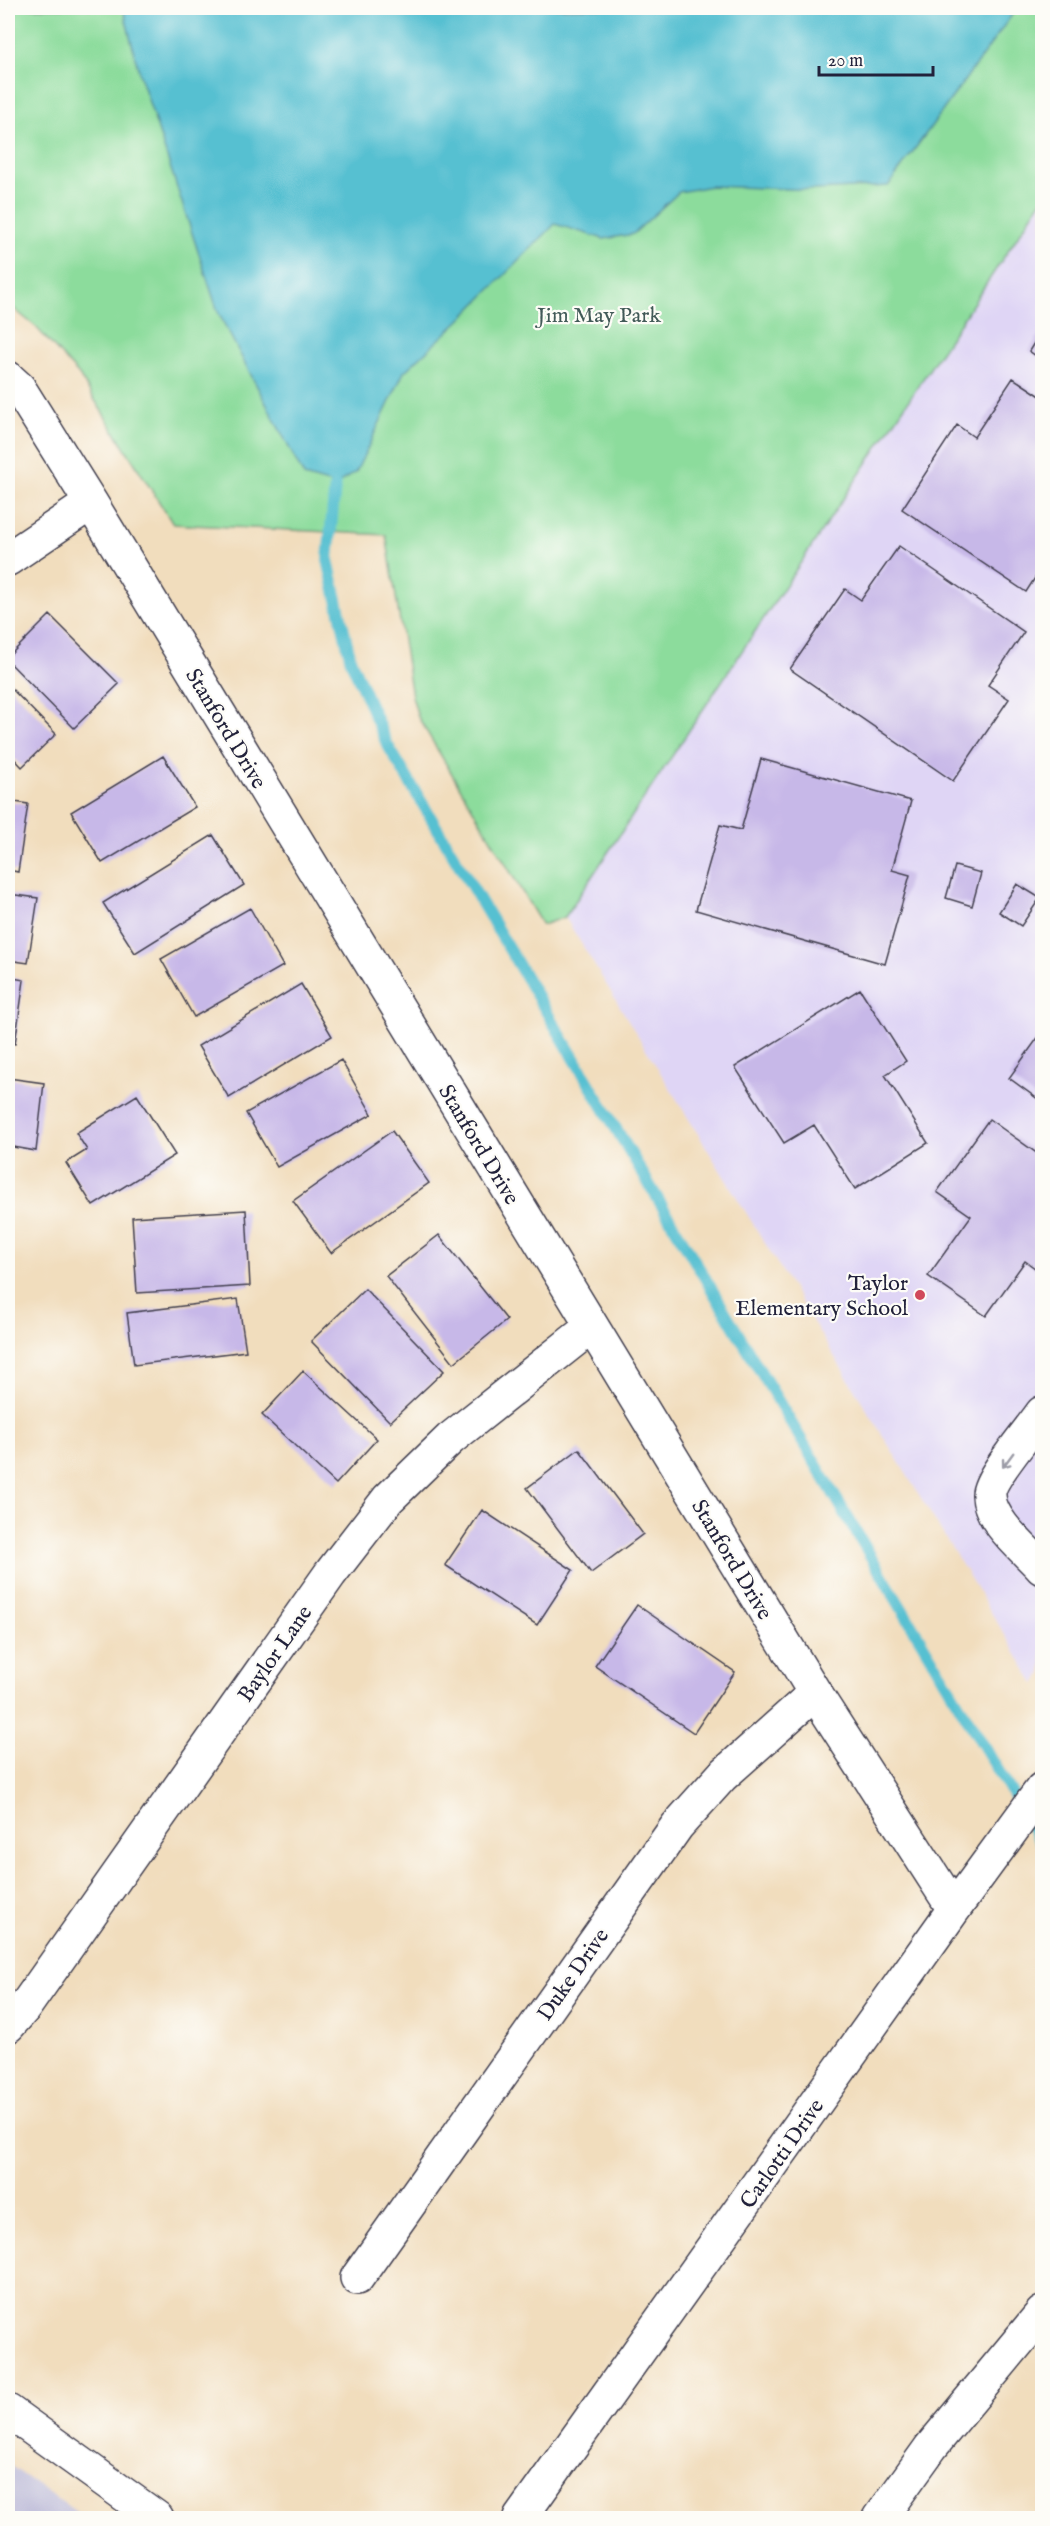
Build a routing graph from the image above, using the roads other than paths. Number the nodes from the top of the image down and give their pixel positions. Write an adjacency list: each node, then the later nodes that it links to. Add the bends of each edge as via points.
1 (8, 378): 2 (street, Stanford Drive, via 19,388)
2 (91, 503): 3 (street); 4 (street, Stanford Drive)
3 (8, 559)
4 (591, 1328): 7 (street, Stanford Drive); 10 (street, Baylor Lane, via 450,1439 388,1499 330,1574)
5 (1042, 1413): 6 (street, one-way to 6, via 996,1476 989,1493 1003,1526)
6 (1040, 1560)
7 (815, 1693): 9 (street, Stanford Drive); 11 (street, Duke Drive, via 722,1776 677,1826)
8 (1042, 1789): 9 (street, Carlotti Drive)
9 (954, 1909): 15 (street, Carlotti Drive)
10 (8, 2026)
11 (357, 2278)
12 (1042, 2313): 16 (street, via 931,2447)
13 (8, 2411): 14 (street)
14 (157, 2518)
15 (520, 2518)
16 (880, 2518)

